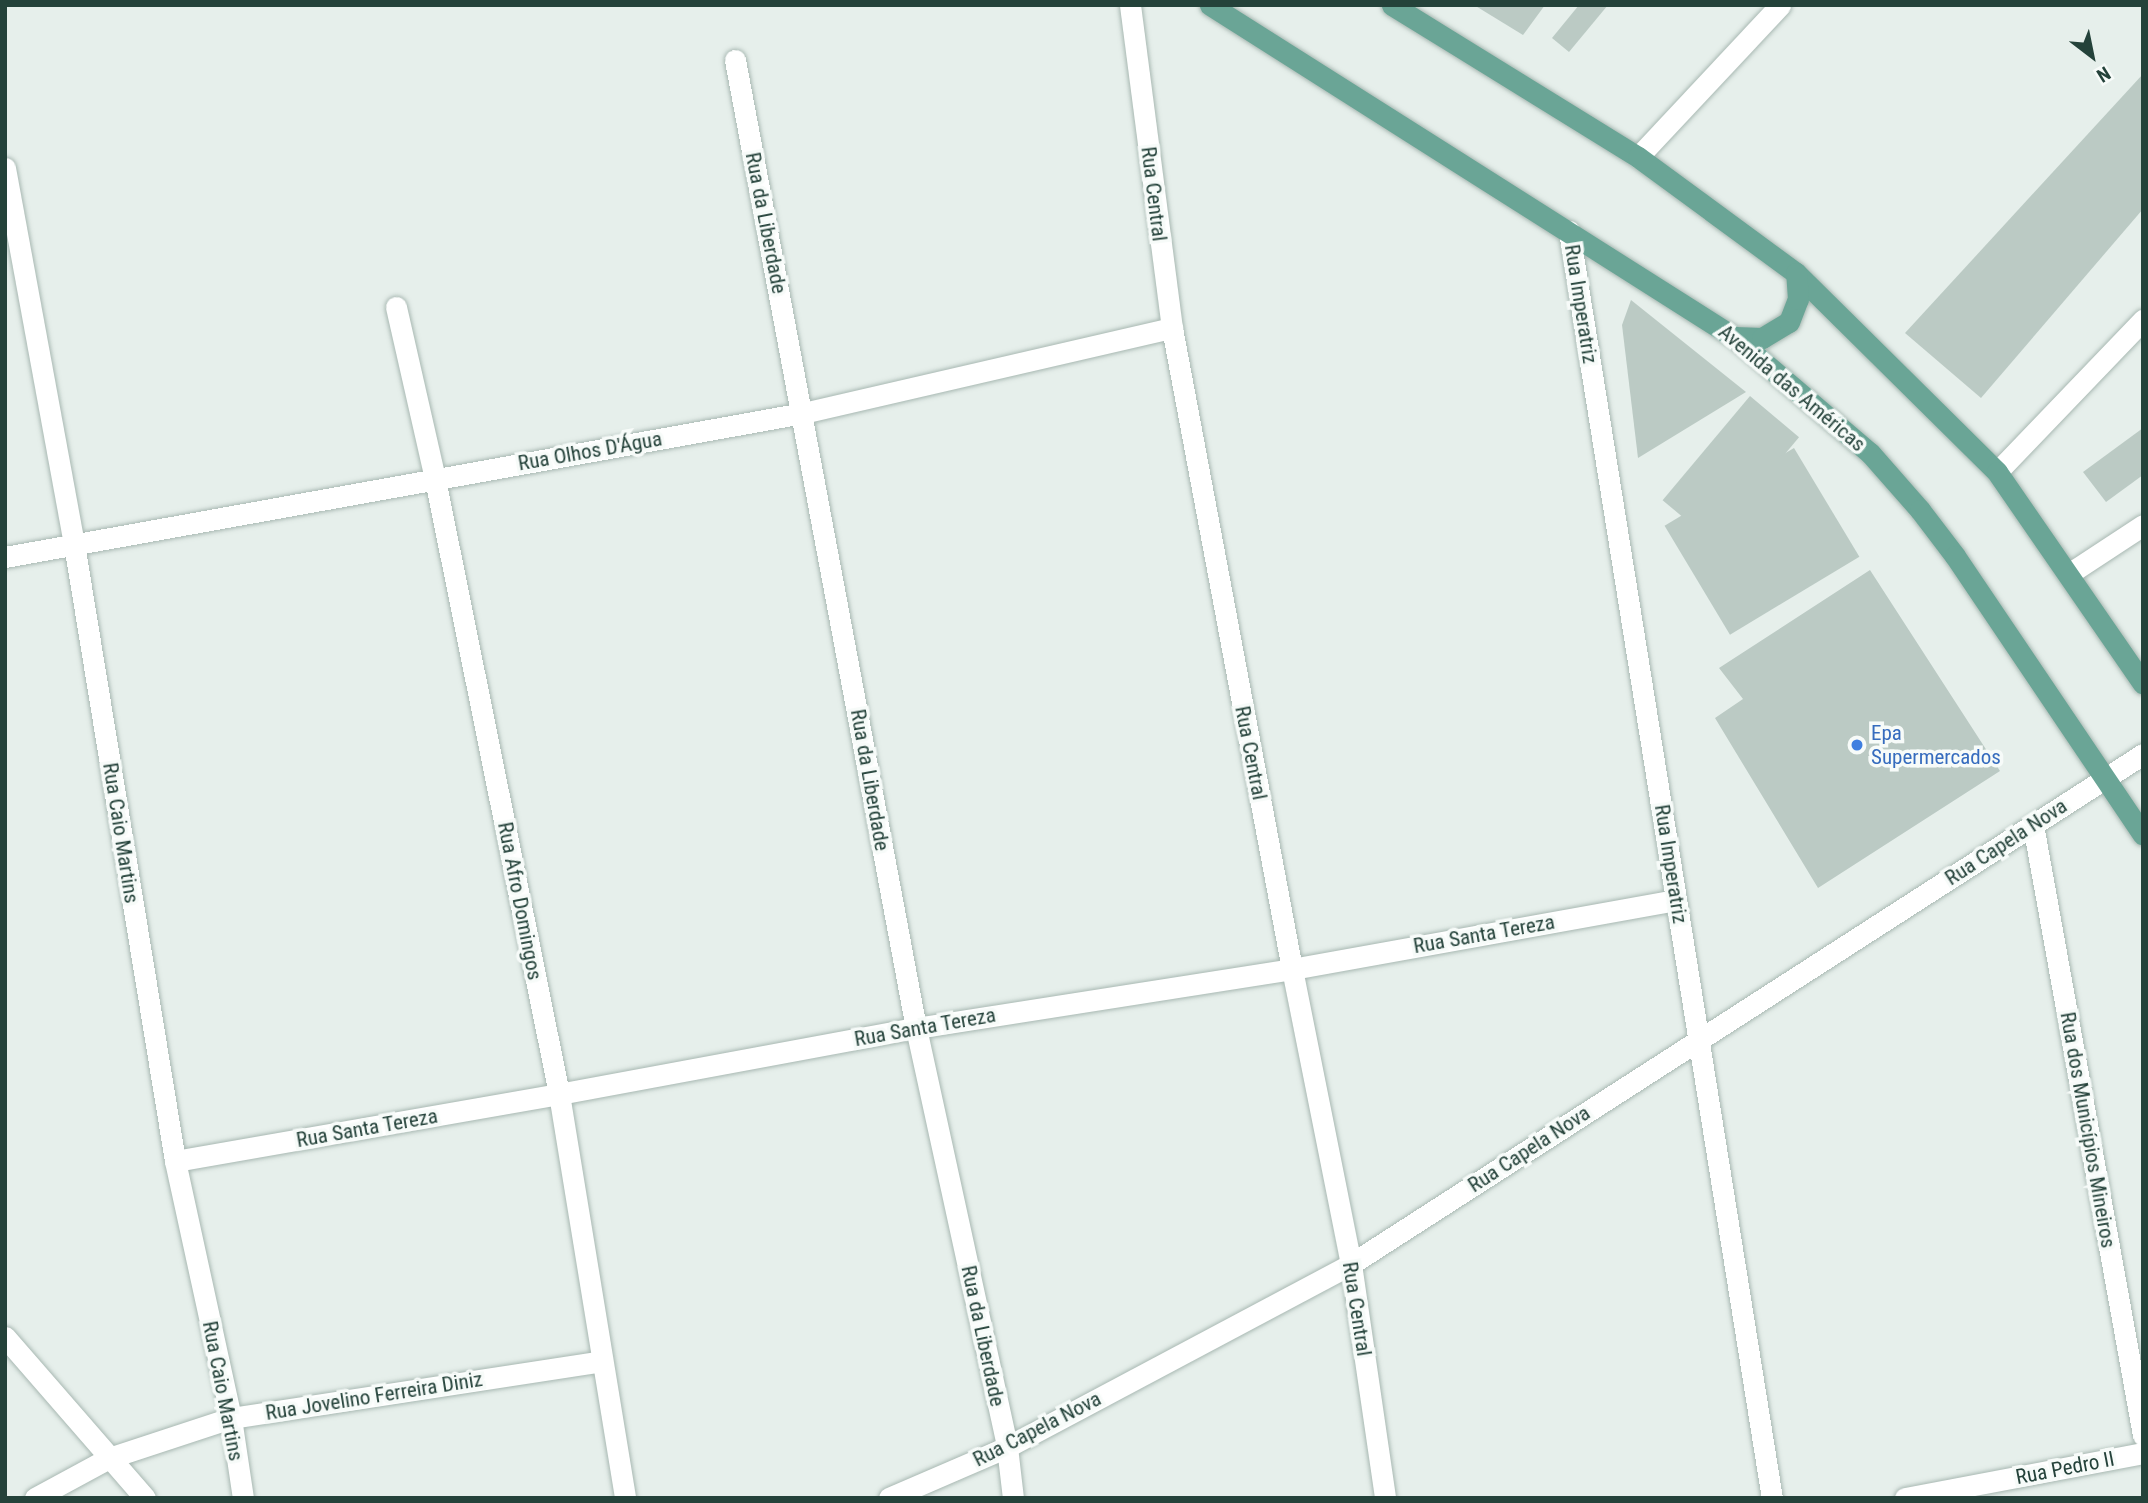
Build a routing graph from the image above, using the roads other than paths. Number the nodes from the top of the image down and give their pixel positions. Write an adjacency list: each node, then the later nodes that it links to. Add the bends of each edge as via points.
1 (1130, 5): 12 (street, Rua Central)
2 (1210, 5): 8 (main road, Avenida das Américas)
3 (1392, 5): 6 (main road)
4 (1780, 5): 6 (street)
5 (735, 60): 14 (street, Rua da Liberdade)
6 (1638, 158): 9 (main road)
7 (5, 168): 18 (street, Rua Caio Martins)
8 (1569, 231): 13 (main road, Avenida das Américas); 26 (street, Rua Imperatriz)
9 (1796, 273): 13 (main road, via 1798,299 1789,322 1762,338); 15 (main road)
10 (396, 307): 16 (street, Rua Afro Domingos)
11 (2143, 320): 15 (street)
12 (1172, 328): 14 (street, Rua Olhos D'Água); 27 (street, Rua Central)
13 (1734, 337): 23 (main road, Avenida das Américas, via 1870,453 1920,510)
14 (803, 413): 16 (street, Rua Olhos D'Água); 28 (street, Rua da Liberdade)
15 (1997, 472): 20 (main road)
16 (435, 479): 18 (street, Rua Olhos D'Água); 30 (street, Rua Afro Domingos)
17 (2143, 525): 20 (street)
18 (74, 544): 19 (street, Rua Olhos D'Água); 31 (street, Rua Caio Martins)
19 (5, 557)
20 (2070, 573): 21 (main road)
21 (2143, 684)
22 (2143, 754): 23 (street, Rua Capela Nova)
23 (2106, 778): 24 (street, Rua Capela Nova); 25 (main road, Avenida das Américas)
24 (2033, 825): 29 (street, Rua Capela Nova); 36 (street, Rua dos Municípios Mineiros)
25 (2143, 835)
26 (1676, 900): 27 (street, Rua Santa Tereza); 29 (street, Rua Imperatriz)
27 (1292, 969): 28 (street, Rua Santa Tereza); 32 (street, Rua Central)
28 (916, 1028): 30 (street, Rua Santa Tereza); 37 (street, Rua da Liberdade)
29 (1699, 1040): 32 (street, Rua Capela Nova); 47 (street, Rua Imperatriz)
30 (559, 1094): 31 (street, Rua Santa Tereza); 34 (street, Rua Afro Domingos)
31 (174, 1161): 35 (street, Rua Caio Martins)
32 (1351, 1264): 37 (street, Rua Capela Nova); 46 (street, Rua Central)
33 (5, 1337): 39 (street)
34 (603, 1361): 35 (street, Rua Jovelino Ferreira Diniz); 43 (street, Rua Afro Domingos)
35 (231, 1418): 39 (street, Rua Jovelino Ferreira Diniz); 42 (street, Rua Caio Martins)
36 (2143, 1435)
37 (1007, 1447): 44 (street, Rua Capela Nova); 45 (street, Rua da Liberdade)
38 (2143, 1453): 48 (street, Rua Pedro II)
39 (109, 1458): 40 (street, Rua Jovelino Ferreira Diniz); 41 (street)
40 (35, 1498)
41 (145, 1498)
42 (243, 1498)
43 (625, 1498)
44 (889, 1498)
45 (1013, 1498)
46 (1385, 1498)
47 (1772, 1498)
48 (1905, 1498)

